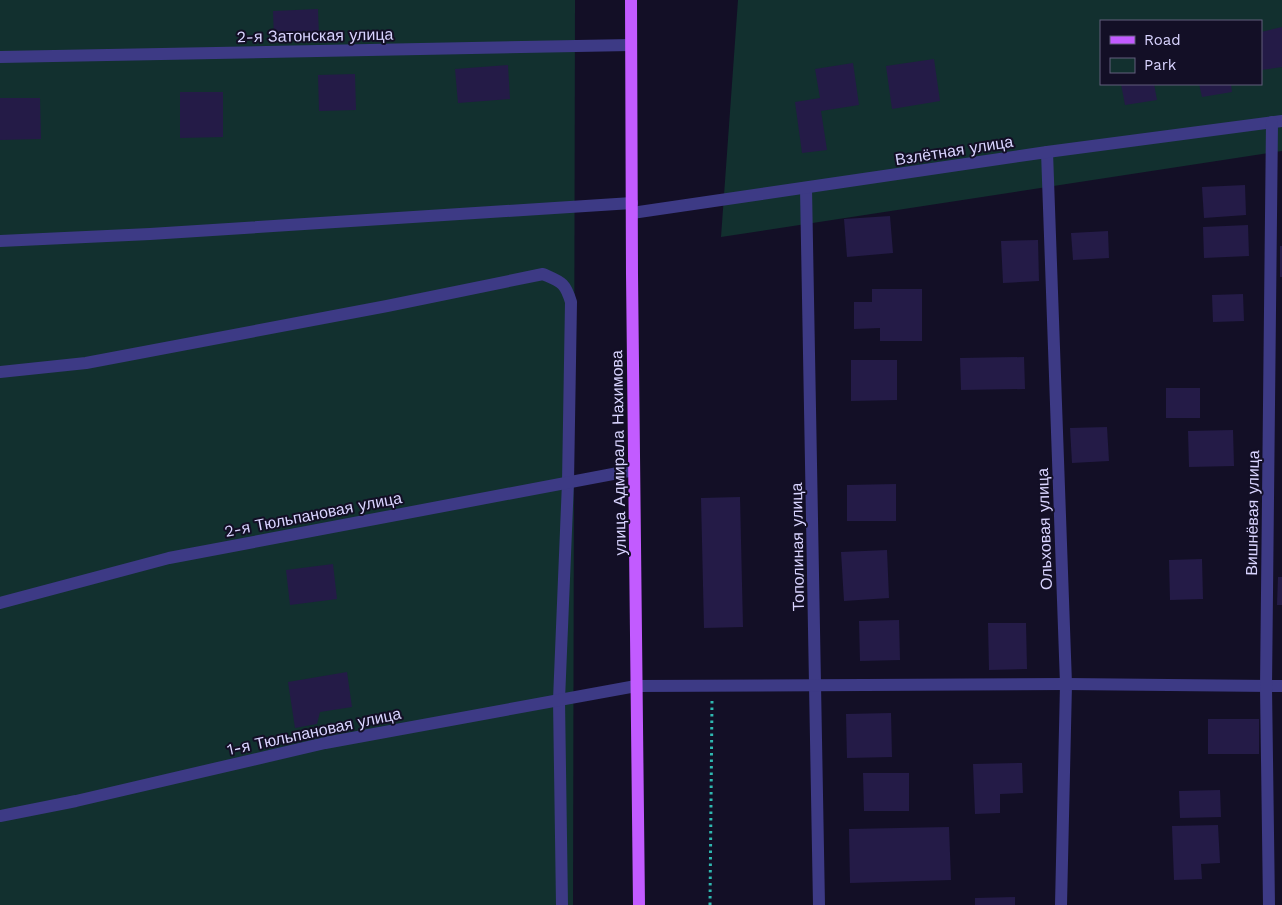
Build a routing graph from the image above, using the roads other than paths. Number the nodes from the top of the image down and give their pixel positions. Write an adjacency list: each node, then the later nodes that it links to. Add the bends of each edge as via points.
1 (632, 0): 2 (main road, улица Адмирала Нахимова)
2 (631, 45): 3 (street, 2-я Затонская улица); 7 (main road, улица Адмирала Нахимова)
3 (0, 57)
4 (1277, 122): 5 (street, Взлётная улица); 17 (street, Вишнёвая улица)
5 (1047, 152): 6 (street, Взлётная улица); 13 (street, Ольховая улица)
6 (806, 188): 7 (street, Взлётная улица); 14 (street, Тополиная улица)
7 (632, 208): 8 (street, Взлётная улица); 10 (main road, улица Адмирала Нахимова)
8 (0, 241)
9 (0, 372): 11 (street, via 86,363 542,274 558,280 567,289 571,302)
10 (634, 470): 11 (street, 2-я Тюльпановая улица); 15 (main road, улица Адмирала Нахимова)
11 (568, 482): 12 (street, 2-я Тюльпановая улица, via 169,558); 18 (street)
12 (0, 603)
13 (1066, 684): 14 (street, 1-я Тюльпановая улица); 17 (street, 1-я Тюльпановая улица); 23 (street, Ольховая улица)
14 (815, 685): 15 (street, 1-я Тюльпановая улица); 22 (street, Тополиная улица)
15 (636, 686): 18 (street, 1-я Тюльпановая улица); 21 (main road, улица Адмирала Нахимова)
16 (1282, 686): 17 (street, 1-я Тюльпановая улица)
17 (1266, 687): 24 (street, Вишнёвая улица)
18 (559, 700): 19 (street, 1-я Тюльпановая улица, via 325,743); 20 (street)
19 (0, 816)
20 (562, 905)
21 (639, 905)
22 (819, 905)
23 (1060, 905)
24 (1269, 905)

